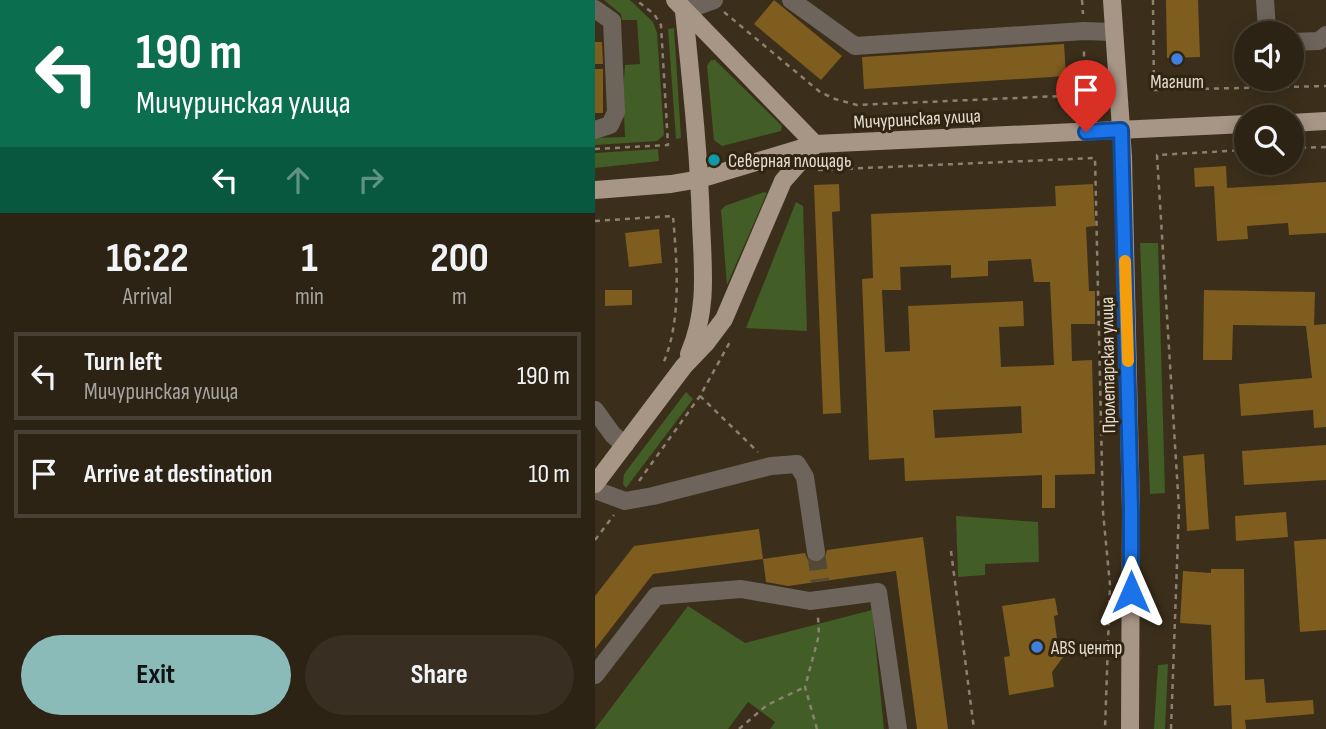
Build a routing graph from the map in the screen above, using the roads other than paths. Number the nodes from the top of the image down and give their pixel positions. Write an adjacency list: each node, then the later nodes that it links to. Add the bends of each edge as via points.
1 (791, 0): 8 (street, via 855,46)
2 (1112, 0): 8 (main road, Пролетарская улица)
3 (1265, 0): 7 (street)
4 (713, 1): 5 (street)
5 (680, 5): 16 (main road); 17 (main road)
6 (595, 9): 14 (street, via 612,21 616,112 610,125)
7 (1266, 21)
8 (1114, 32): 15 (main road, Пролетарская улица)
9 (1326, 34): 10 (street, via 1319,41)
10 (1304, 42)
11 (1326, 121): 12 (main road)
12 (1304, 122)
13 (1234, 125): 15 (main road, Мичуринская улица)
14 (595, 130)
15 (1121, 130): 16 (main road, Мичуринская улица); 29 (main road, Пролетарская улица, via 1131,510)
16 (815, 144): 17 (main road, Мичуринская улица); 19 (main road, via 783,181 724,319)
17 (700, 179): 18 (main road, Мичуринская улица); 19 (main road, via 704,303 699,332)
18 (595, 190)
19 (684, 366): 21 (main road)
20 (595, 410): 21 (street)
21 (625, 445): 22 (main road)
22 (595, 484)
23 (595, 490): 24 (street, via 625,501 771,466 797,464 805,477)
24 (816, 552)
25 (821, 581): 26 (street)
26 (817, 600): 27 (street, via 741,589 656,596); 28 (street, via 878,592)
27 (595, 676)
28 (898, 729)
29 (1130, 729)

